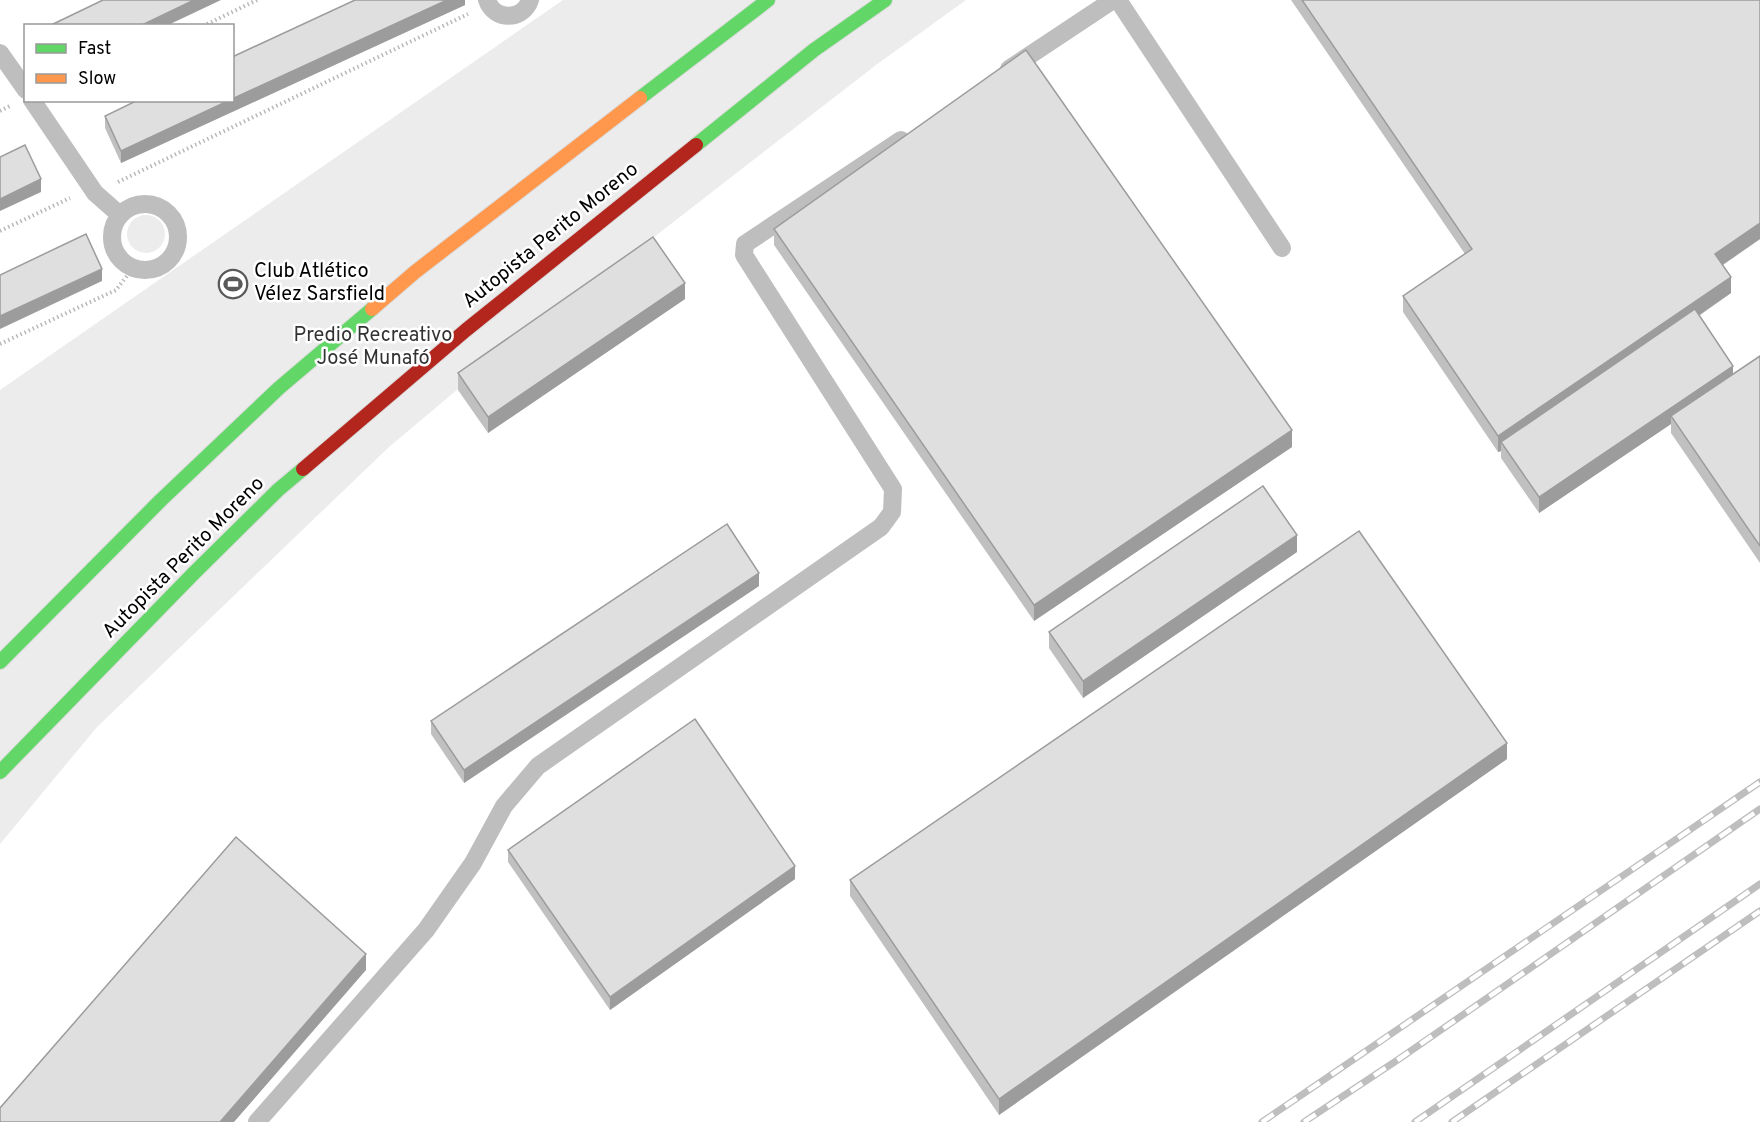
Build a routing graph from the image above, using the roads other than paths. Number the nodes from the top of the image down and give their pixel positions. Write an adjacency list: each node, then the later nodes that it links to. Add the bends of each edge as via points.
1 (530, 0): 6 (lane, via 522,13 512,16 502,16)
2 (768, 0): 14 (highway, via 415,273 279,388)
3 (885, 0): 15 (highway, Autopista Perito Moreno, via 814,50 466,330 278,490)
4 (1113, 0): 8 (lane)
5 (1118, 0): 13 (lane)
6 (487, 2)
7 (0, 52): 9 (lane)
8 (995, 78)
9 (24, 87)
10 (33, 102): 12 (lane, via 94,190)
11 (916, 130): 16 (lane, via 745,244 744,255 892,489 892,512 881,527 538,766 504,806 473,863 426,930)
12 (120, 214): 12 (lane, via 112,236 118,258 133,268 150,270 171,258 178,235 169,214 150,204 139,204)
13 (1282, 248)
14 (0, 662)
15 (3, 769)
16 (257, 1122)

